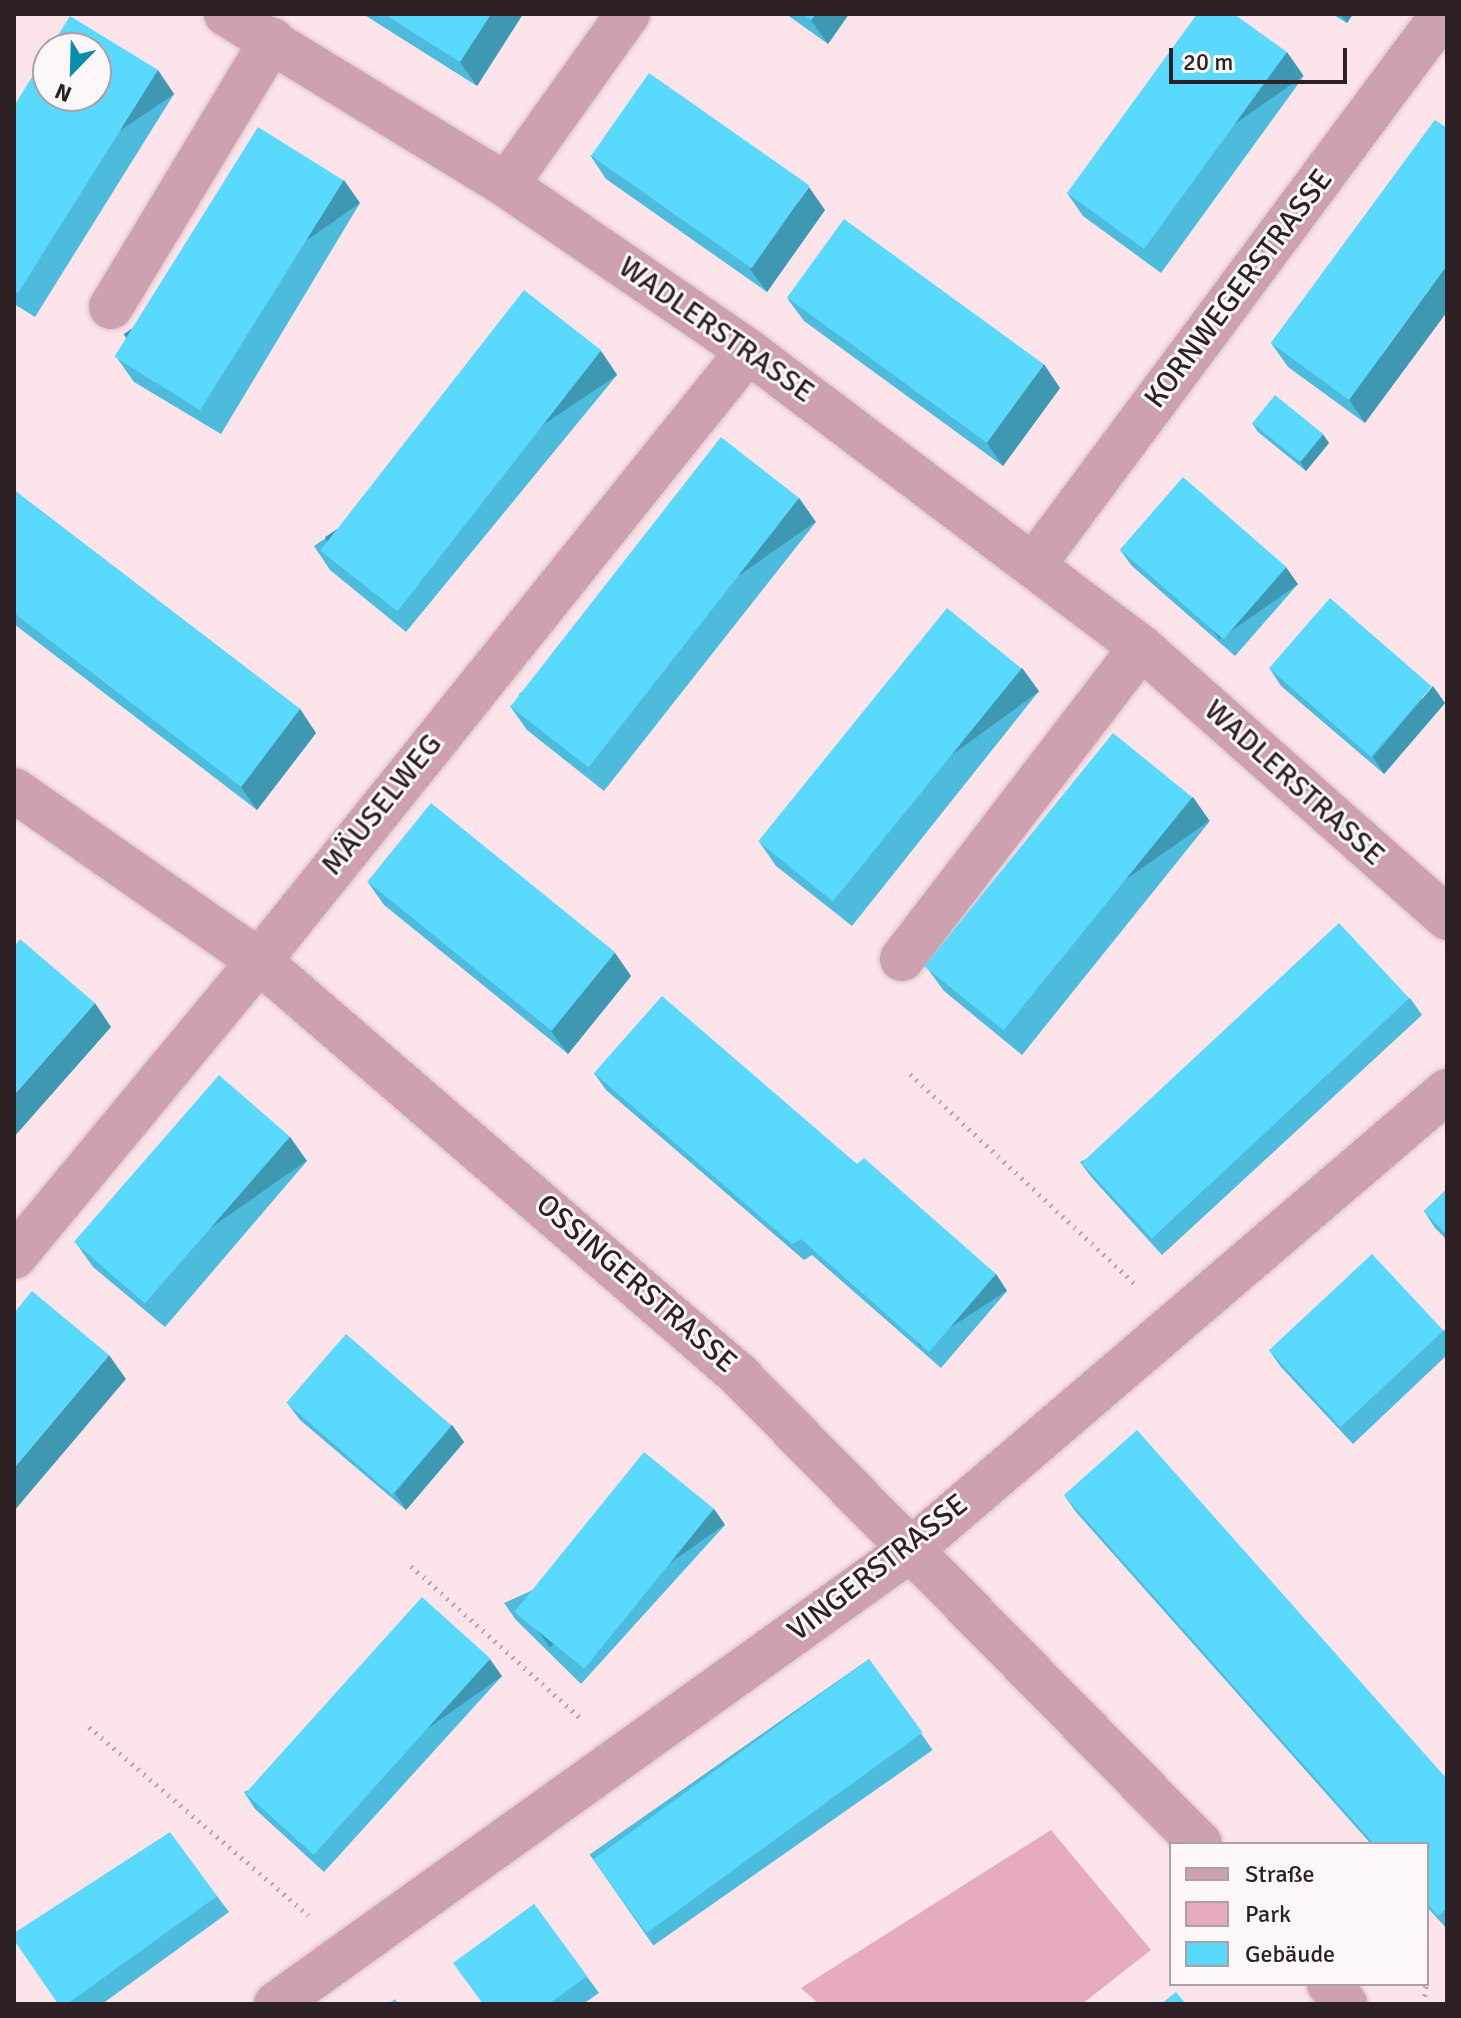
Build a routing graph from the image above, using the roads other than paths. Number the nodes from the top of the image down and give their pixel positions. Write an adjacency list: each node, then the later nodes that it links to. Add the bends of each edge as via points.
1 (226, 14): 4 (street, WADLERSTRASSE)
2 (628, 14): 5 (street)
3 (1443, 14): 8 (street, KORNWEGERSTRASSE)
4 (272, 40): 5 (street, WADLERSTRASSE); 6 (street)
5 (506, 185): 7 (street, WADLERSTRASSE)
6 (111, 307)
7 (748, 351): 8 (street, WADLERSTRASSE); 13 (street, MÄUSELWEG)
8 (1035, 563): 9 (street, WADLERSTRASSE)
9 (1141, 647): 11 (street, WADLERSTRASSE); 12 (street)
10 (14, 790): 13 (street, OSSINGERSTRASSE)
11 (1447, 918)
12 (902, 959)
13 (259, 961): 15 (street, MÄUSELWEG); 16 (street, OSSINGERSTRASSE, via 738,1374)
14 (1447, 1091): 16 (street, VINGERSTRASSE)
15 (14, 1257)
16 (913, 1548): 17 (street, OSSINGERSTRASSE); 19 (street, VINGERSTRASSE)
17 (1198, 1842)
18 (1331, 1986): 20 (street)
19 (276, 2004)
20 (1345, 2004)

